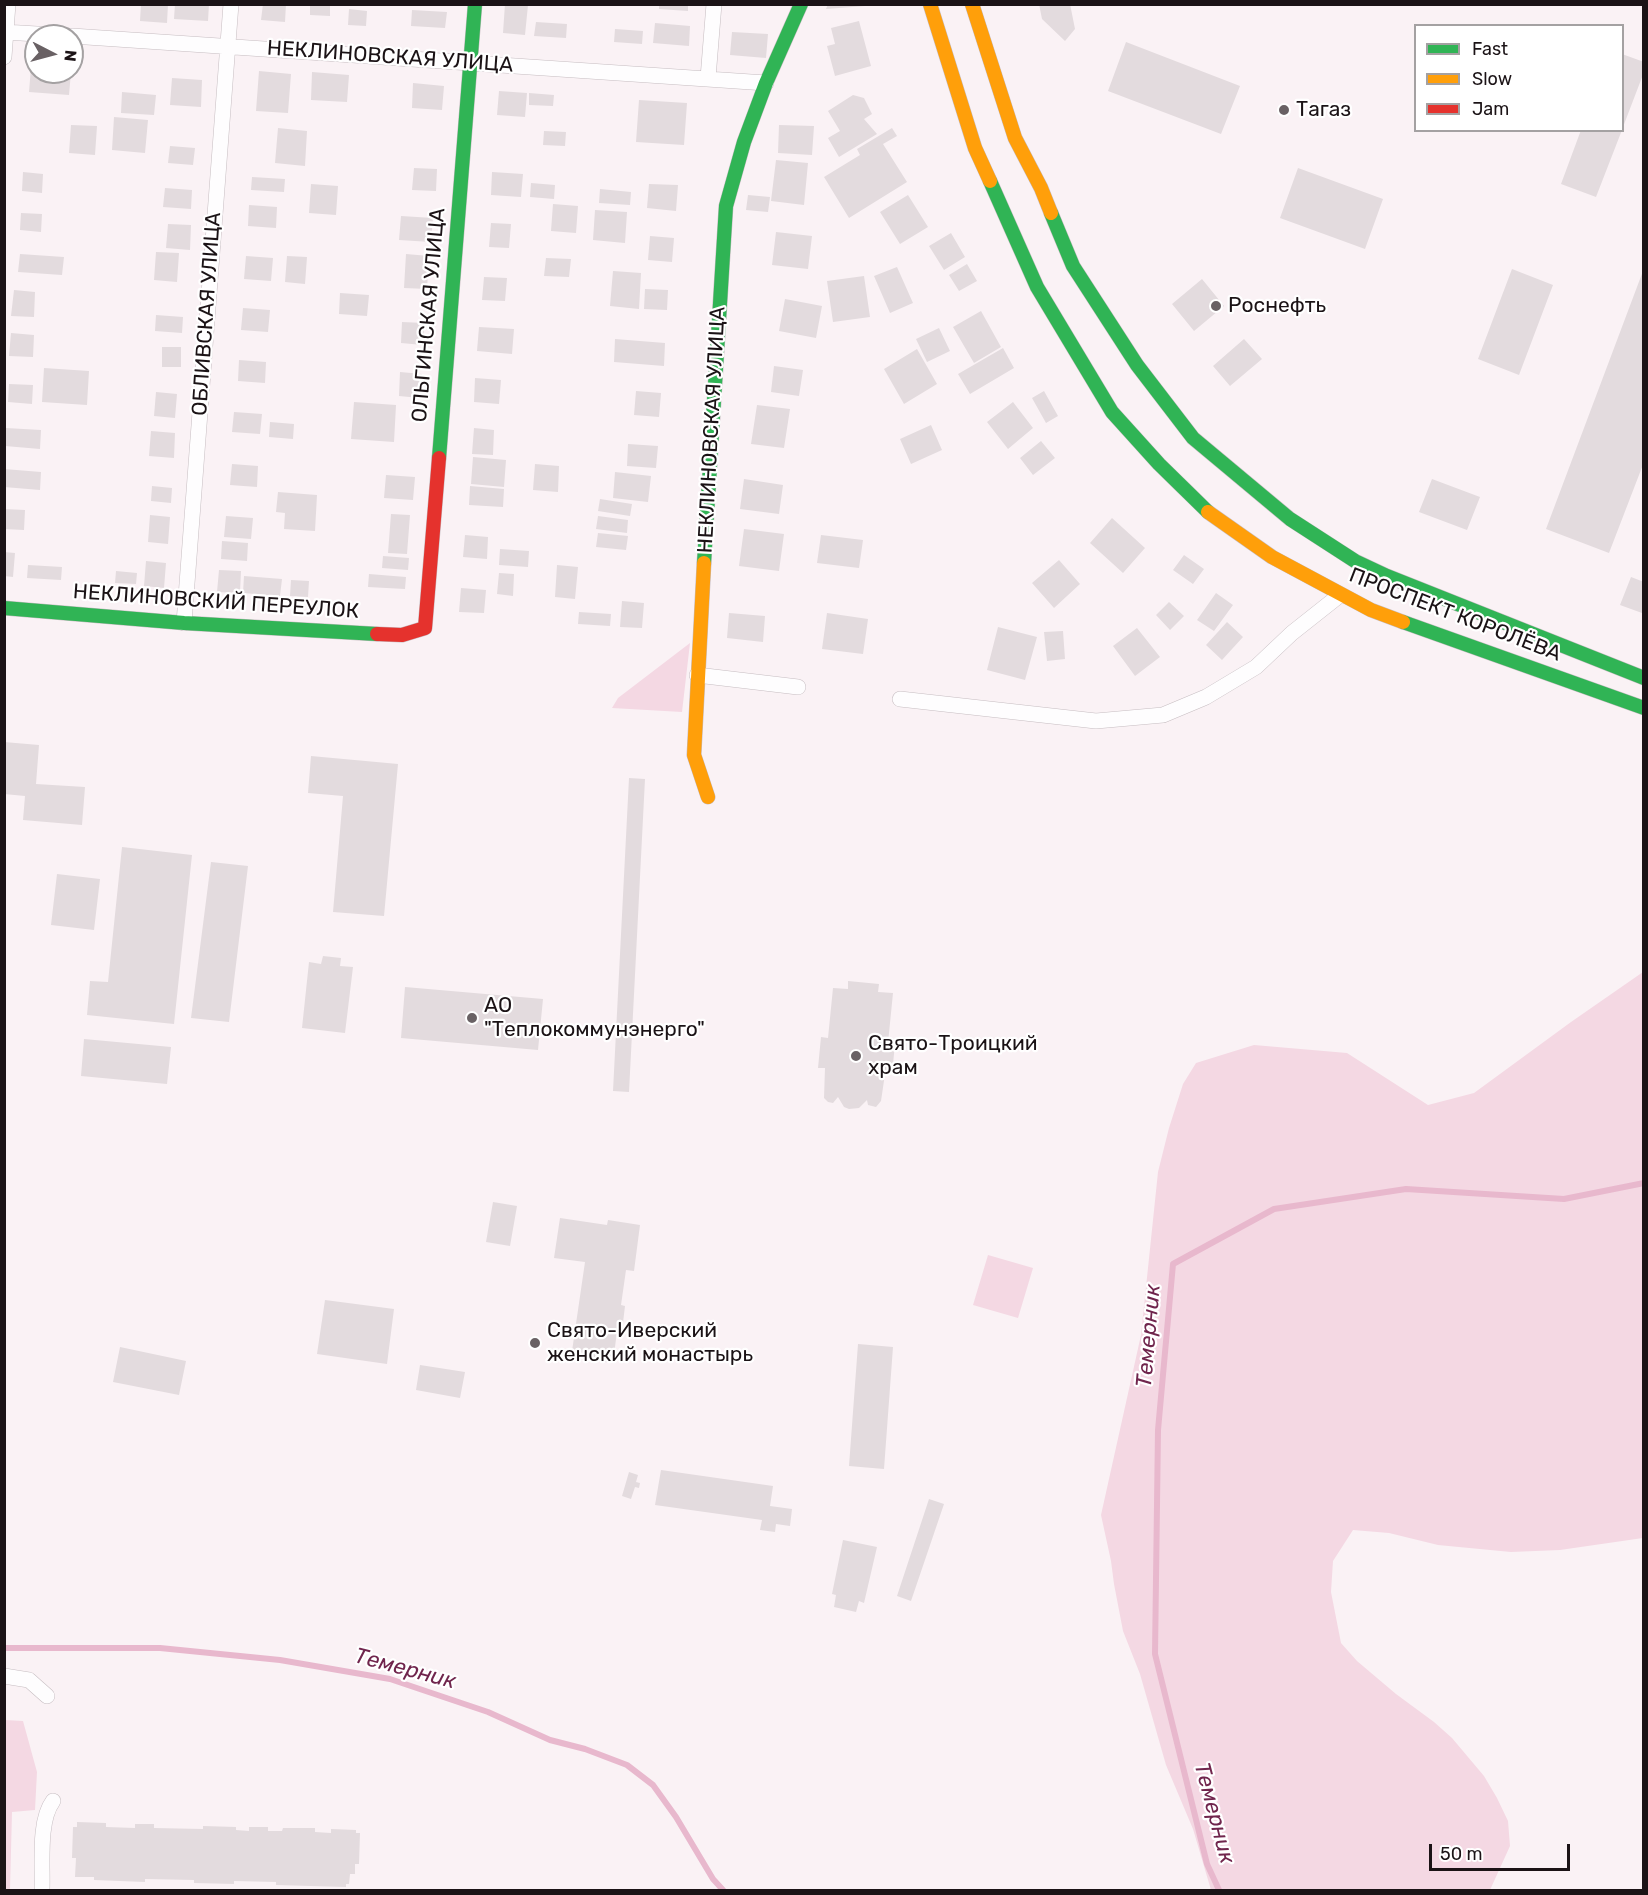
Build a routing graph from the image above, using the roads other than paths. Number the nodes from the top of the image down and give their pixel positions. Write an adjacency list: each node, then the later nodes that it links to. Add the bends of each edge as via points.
1 (8, 4): 8 (street)
2 (231, 4): 11 (street, ОБЛИВСКАЯ УЛИЦА)
3 (475, 4): 13 (main road, ОЛЬГИНСКАЯ УЛИЦА)
4 (714, 4): 14 (street)
5 (801, 4): 15 (main road, НЕКЛИНОВСКАЯ УЛИЦА)
6 (930, 4): 16 (main road, ПРОСПЕКТ КОРОЛЁВА, via 980,158 1037,287 1112,412 1212,516 1272,557)
7 (972, 4): 21 (main road, ПРОСПЕКТ КОРОЛЁВА, via 1015,138 1041,188 1073,266 1137,365 1193,438 1290,519 1355,561)
8 (5, 32): 9 (street, НЕКЛИНОВСКАЯ УЛИЦА); 12 (street)
9 (24, 33)
10 (84, 37): 11 (street, НЕКЛИНОВСКАЯ УЛИЦА)
11 (227, 46): 13 (street, НЕКЛИНОВСКАЯ УЛИЦА); 18 (street, ОБЛИВСКАЯ УЛИЦА)
12 (4, 57)
13 (470, 63): 14 (street, НЕКЛИНОВСКАЯ УЛИЦА); 19 (main road, ОЛЬГИНСКАЯ УЛИЦА)
14 (708, 78): 15 (street, НЕКЛИНОВСКАЯ УЛИЦА)
15 (766, 83): 20 (main road, НЕКЛИНОВСКАЯ УЛИЦА, via 726,206)
16 (1340, 595): 23 (street, via 1256,667 1206,697 1163,715 1096,721); 24 (main road, ПРОСПЕКТ КОРОЛЁВА, via 1371,610)
17 (4, 608): 18 (main road, НЕКЛИНОВСКИЙ ПЕРЕУЛОК)
18 (184, 623): 19 (main road, НЕКЛИНОВСКИЙ ПЕРЕУЛОК, via 402,635)
19 (425, 628)
20 (697, 675): 22 (street); 25 (main road, НЕКЛИНОВСКАЯ УЛИЦА, via 694,755)
21 (1644, 678)
22 (798, 687)
23 (900, 699)
24 (1644, 708)
25 (708, 796)
26 (4, 1676): 27 (street, via 29,1680)
27 (47, 1696)
28 (53, 1801): 29 (street, via 45,1823)
29 (42, 1890)

